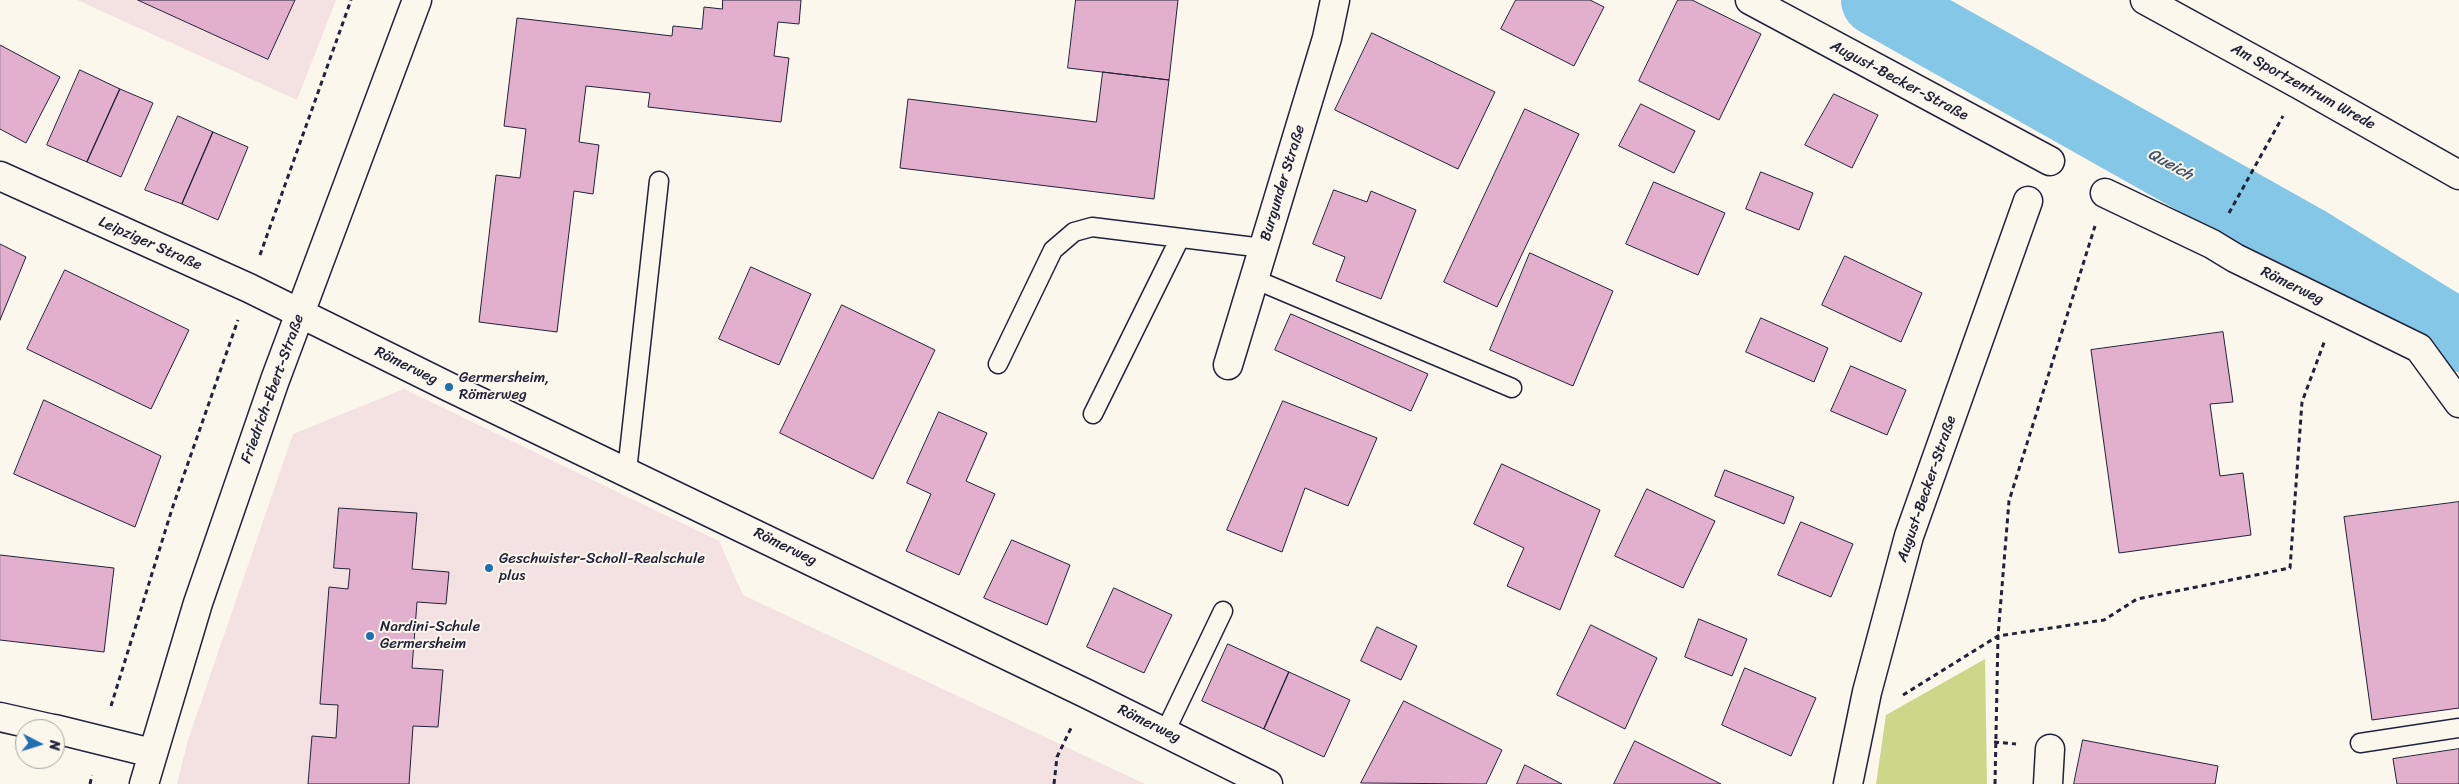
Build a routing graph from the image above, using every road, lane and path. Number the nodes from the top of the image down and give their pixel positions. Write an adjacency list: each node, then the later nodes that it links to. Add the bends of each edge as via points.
1 (351, 0): 17 (path)
2 (417, 0): 19 (street, Friedrich-Ebert-Straße)
3 (1335, 0): 15 (street, Burgunder Straße, via 1327,38)
4 (1750, 0): 7 (street, August-Becker-Straße)
5 (2145, 0): 6 (street, Am Sportzentrum Wrede)
6 (2300, 85): 8 (street, Am Sportzentrum Wrede); 14 (path)
7 (2050, 161)
8 (2459, 175)
9 (0, 176): 17 (street, Leipziger Straße)
10 (660, 181): 25 (lane)
11 (2105, 193): 14 (street, Römerweg); 27 (path, via 2009,501)
12 (2028, 201): 28 (street, August-Becker-Straße, via 1909,536)
13 (1180, 238): 15 (lane); 20 (lane, via 1092,227 1074,232 1053,250); 24 (lane)
14 (2212, 244): 18 (street, Römerweg)
15 (1263, 248): 16 (street, Burgunder Straße)
16 (1254, 279): 21 (street, Burgunder Straße); 22 (lane)
17 (249, 288): 19 (street, Leipziger Straße); 35 (path, via 172,509)
18 (2337, 308): 23 (street, Römerweg, via 2419,348); 27 (path, via 2302,402 2290,568 2137,599 2104,620)
19 (300, 314): 25 (street, Römerweg); 38 (street, Friedrich-Ebert-Straße, via 198,603)
20 (998, 364)
21 (1228, 365)
22 (1512, 388)
23 (2459, 403)
24 (1093, 414)
25 (627, 471): 29 (street, Römerweg)
26 (1223, 611): 34 (lane)
27 (1998, 636): 28 (path, via 1901,696); 44 (path)
28 (1868, 692): 43 (street, August-Becker-Straße)
29 (1087, 694): 34 (street, Römerweg); 41 (path, via 1057,757)
30 (0, 717): 31 (street)
31 (15, 720)
32 (2459, 728): 36 (lane)
33 (65, 732): 35 (street)
34 (1166, 732): 42 (street, Römerweg)
35 (101, 740): 38 (street); 39 (path)
36 (2360, 743)
37 (2050, 749): 45 (street)
38 (152, 753): 40 (street, Friedrich-Ebert-Straße)
39 (90, 784)
40 (144, 784)
41 (1054, 784)
42 (1268, 784)
43 (1848, 784)
44 (1995, 784)
45 (2048, 784)

